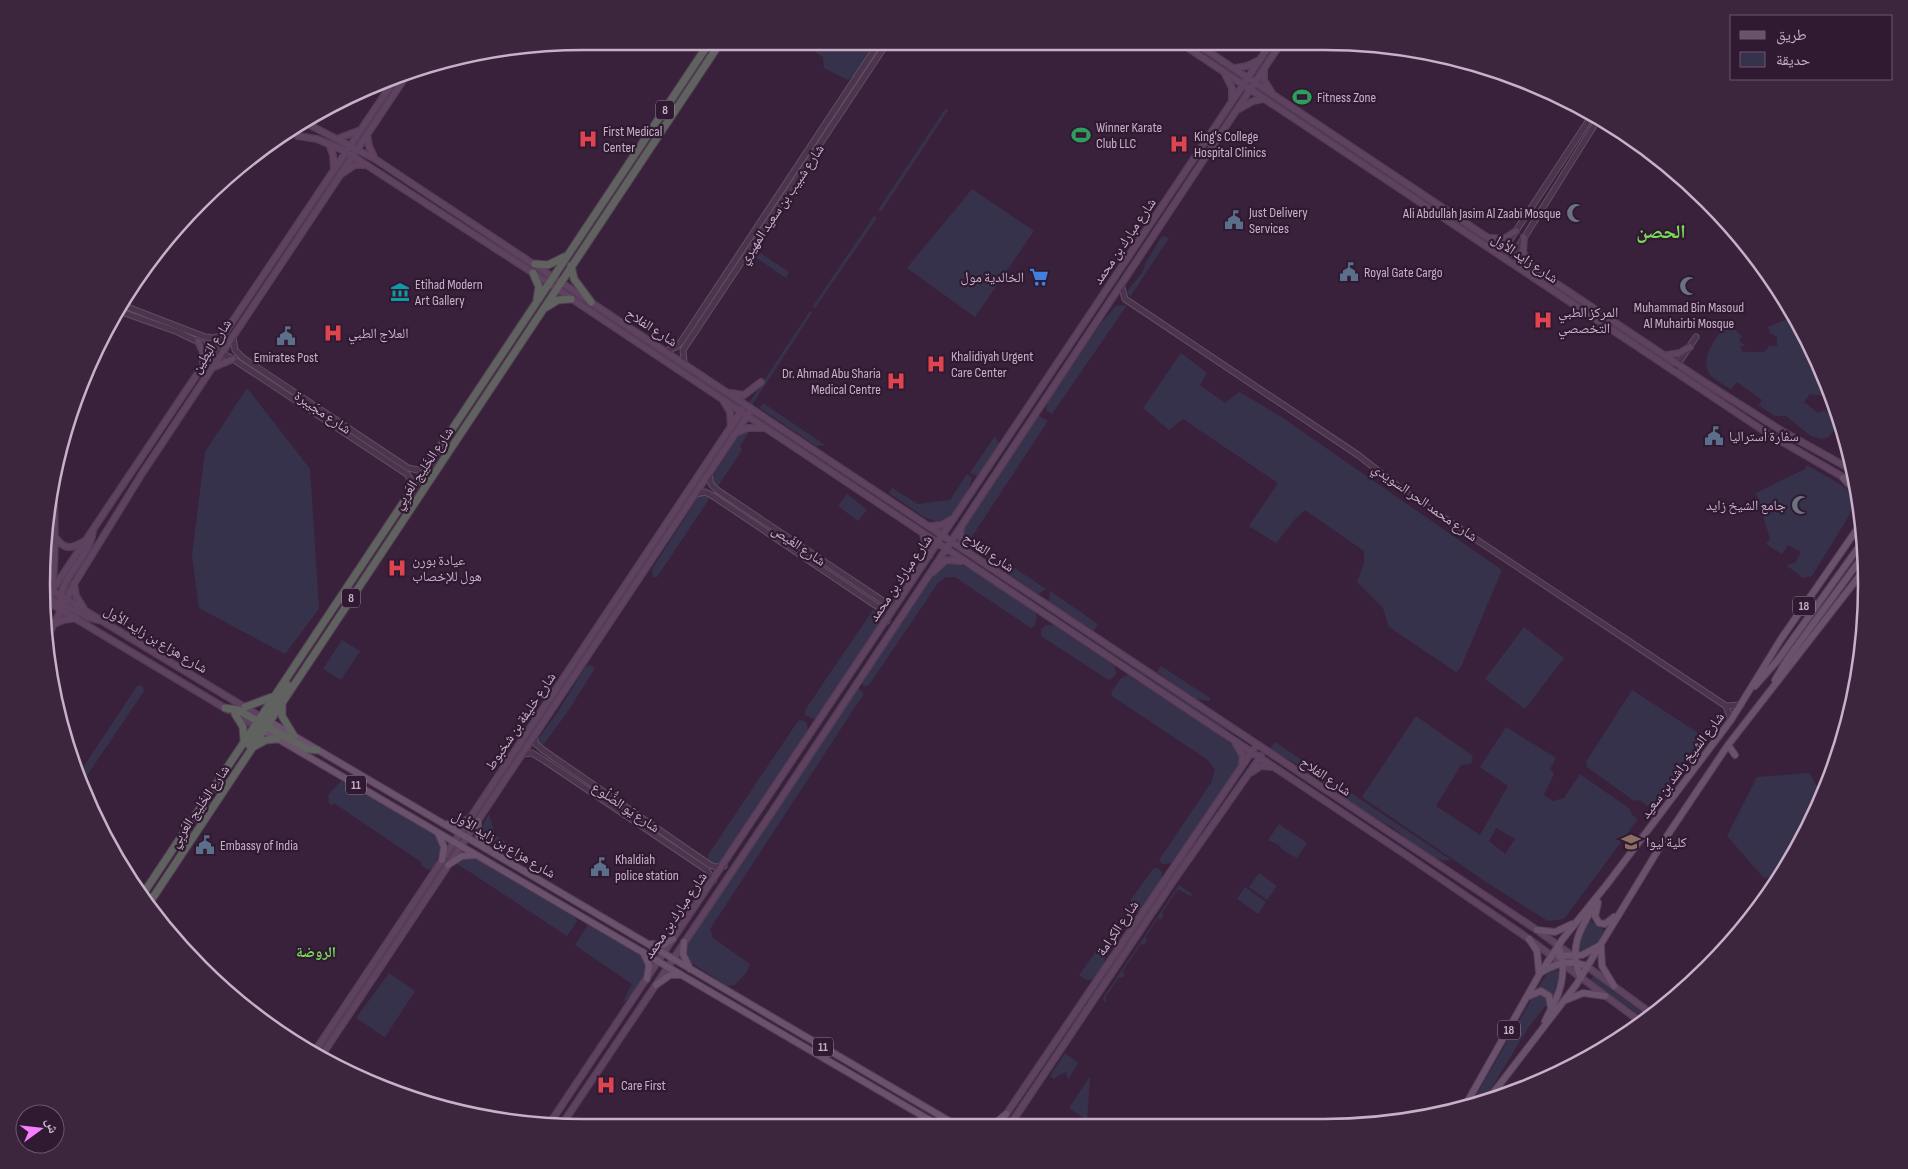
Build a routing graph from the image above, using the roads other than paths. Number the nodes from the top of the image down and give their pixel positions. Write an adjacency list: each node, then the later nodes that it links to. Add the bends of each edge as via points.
1 (705, 50): 43 (highway, شارع الخَلِيج العَربِي / 8)
2 (715, 50): 50 (highway, شارع الخَلِيج العَربِي / 8)
3 (874, 50): 46 (street, شارع شبيب بن سعيد المهيري, via 773,198)
4 (882, 50): 47 (street, شارع شبيب بن سعيد المهيري)
5 (1191, 50): 12 (main road, شارع زايد الأول)
6 (1206, 50): 10 (main road, شارع زايد الأول)
7 (1266, 50): 9 (main road, شارع مبارك بن محمد)
8 (1276, 50): 11 (main road, شارع مبارك بن محمد)
9 (1260, 58): 10 (main road, via 1247,66); 13 (main road, شارع مبارك بن محمد)
10 (1234, 68): 13 (main road, شارع زايد الأول)
11 (1264, 70): 15 (main road, شارع مبارك بن محمد); 19 (main road, via 1264,80)
12 (1224, 72): 16 (main road, شارع زايد الأول); 21 (main road, via 1232,88)
13 (1248, 77): 15 (main road, شارع زايد الأول); 16 (main road, شارع مبارك بن محمد)
14 (402, 82): 27 (main road, شارع البَطِين)
15 (1256, 82): 18 (main road, شارع مبارك بن محمد); 19 (main road, شارع زايد الأول)
16 (1242, 85): 18 (main road, شارع زايد الأول); 21 (main road, شارع مبارك بن محمد)
17 (388, 88): 26 (main road, شارع البَطِين)
18 (1250, 90): 20 (main road, شارع زايد الأول); 22 (main road, شارع مبارك بن محمد)
19 (1273, 95): 40 (main road, شارع زايد الأول)
20 (1263, 99): 22 (main road, via 1253,100); 45 (main road, شارع زايد الأول)
21 (1232, 101): 102 (main road, شارع مبارك بن محمد)
22 (1235, 112): 56 (main road, شارع مبارك بن محمد)
23 (1589, 121): 39 (street)
24 (1595, 124): 41 (street)
25 (311, 126): 29 (main road, شارع الفلاح)
26 (362, 128): 29 (main road); 31 (main road, شارع البَطِين)
27 (368, 134): 32 (main road, شارع البَطِين); 35 (main road)
28 (298, 136): 30 (main road, شارع الفلاح)
29 (337, 139): 31 (main road, شارع الفلاح)
30 (329, 144): 33 (main road, شارع الفلاح); 37 (main road)
31 (350, 144): 32 (main road, شارع الفلاح); 33 (main road, شارع البَطِين)
32 (358, 148): 34 (main road, شارع البَطِين); 35 (main road, شارع الفلاح)
33 (345, 151): 34 (main road, شارع الفلاح); 37 (main road, شارع البَطِين)
34 (352, 156): 36 (main road, شارع الفلاح); 38 (main road, شارع البَطِين)
35 (375, 159): 49 (main road, شارع الفلاح)
36 (368, 165): 38 (main road, via 356,166); 52 (main road, شارع الفلاح)
37 (334, 168): 67 (main road, شارع البَطِين)
38 (339, 176): 68 (main road, شارع البَطِين)
39 (1516, 231): 40 (main road, via 1504,239); 42 (street)
40 (1487, 237): 42 (main road, شارع زايد الأول)
41 (1524, 237): 44 (street); 51 (main road, via 1523,252)
42 (1505, 249): 44 (main road, شارع زايد الأول); 45 (street)
43 (569, 253): 49 (highway, via 548,266); 53 (highway, شارع الخَلِيج العَربِي / 8)
44 (1514, 255): 48 (street); 51 (main road, شارع زايد الأول)
45 (1500, 256): 48 (main road, شارع زايد الأول)
46 (737, 258): 47 (street); 73 (street, شارع شبيب بن سعيد المهيري, via 681,342)
47 (742, 261): 77 (street, شارع شبيب بن سعيد المهيري, via 737,274 683,350)
48 (1509, 262): 82 (main road, شارع زايد الأول)
49 (535, 264): 53 (main road, شارع الفلاح)
50 (571, 266): 54 (highway, شارع الخَلِيج العَربِي / 8); 61 (highway, via 574,279)
51 (1534, 268): 75 (main road, شارع زايد الأول)
52 (533, 273): 55 (main road, شارع الفلاح); 63 (highway, via 539,289)
53 (554, 277): 54 (main road, شارع الفلاح); 55 (highway, شارع الخَلِيج العَربِي / 8)
54 (561, 282): 57 (highway, شارع الخَلِيج العَربِي / 8); 61 (main road, شارع الفلاح)
55 (549, 284): 57 (main road, شارع الفلاح); 63 (highway, شارع الخَلِيج العَربِي / 8)
56 (1121, 284): 58 (street); 60 (main road, شارع مبارك بن محمد)
57 (556, 289): 59 (main road, شارع الفلاح); 63 (highway, شارع الخَلِيج العَربِي / 8)
58 (1125, 298): 60 (street); 141 (street, شارع محمد الحر السويدي, via 1363,458 1421,502)
59 (571, 299): 63 (highway); 86 (main road, شارع الفلاح)
60 (1110, 301): 103 (main road, شارع مبارك بن محمد)
61 (591, 302): 73 (main road, شارع الفلاح)
62 (128, 307): 64 (street)
63 (540, 307): 95 (highway, شارع الخَلِيج العَربِي / 8); 139 (highway, شارع الخَلِيج العَربِي / 8)
64 (136, 310): 66 (street); 70 (street)
65 (124, 313): 66 (street)
66 (129, 315): 70 (street)
67 (225, 334): 70 (street); 72 (main road, شارع البَطِين)
68 (233, 335): 74 (main road, شارع البَطِين); 95 (street, شارع مجَيبرة, via 235,350 243,358 408,468)
69 (1696, 338): 71 (street)
70 (199, 339): 72 (street, شارع مجَيبرة); 79 (main road)
71 (1690, 347): 75 (main road, via 1680,353); 78 (street)
72 (214, 349): 74 (street, شارع مجَيبرة); 79 (main road, شارع البَطِين)
73 (666, 351): 77 (main road, شارع الفلاح)
74 (221, 353): 76 (street, شارع مجَيبرة); 80 (main road, شارع البَطِين)
75 (1666, 355): 78 (main road, شارع زايد الأول)
76 (233, 359): 80 (main road); 100 (street, شارع مجَيبرة, via 406,474)
77 (684, 363): 85 (main road, شارع الفلاح)
78 (1678, 363): 81 (main road, شارع زايد الأول); 82 (street)
79 (203, 364): 105 (main road, شارع البَطِين)
80 (212, 368): 123 (main road, شارع البَطِين, via 142,472)
81 (1685, 368): 83 (street); 94 (main road, شارع زايد الأول, via 1782,431)
82 (1673, 370): 83 (main road, شارع زايد الأول)
83 (1680, 375): 97 (main road, شارع زايد الأول, via 1767,433)
84 (761, 382): 85 (main road, via 744,395)
85 (728, 392): 87 (main road, شارع الفلاح)
86 (723, 400): 89 (main road, شارع الفلاح); 92 (main road, via 731,416)
87 (746, 405): 88 (main road, شارع الفلاح); 89 (main road, شارع خليفة بن شخبوط)
88 (752, 409): 90 (main road, شارع خليفة بن شخبوط); 104 (main road, شارع الفلاح)
89 (741, 412): 90 (main road, شارع الفلاح); 92 (main road, شارع خليفة بن شخبوط)
90 (747, 416): 91 (main road, شارع الفلاح); 93 (main road, شارع خليفة بن شخبوط)
91 (765, 428): 93 (main road, via 747,428); 106 (main road, شارع الفلاح)
92 (730, 429): 167 (main road, شارع خليفة بن شخبوط)
93 (736, 434): 96 (main road, شارع خليفة بن شخبوط)
94 (1845, 466)
95 (428, 467): 100 (highway, شارع الخَلِيج العَربِي / 8)
96 (709, 475): 101 (main road, شارع خليفة بن شخبوط); 129 (street, شارع الغَيص, via 713,487 886,602)
97 (1843, 478): 98 (main road, شارع زايد الأول); 99 (main road)
98 (1848, 481)
99 (1849, 484)
100 (415, 487): 135 (highway, شارع الخَلِيج العَربِي / 8)
101 (696, 494): 133 (street, شارع الغَيص, via 705,492 713,496 881,609); 148 (main road, شارع خليفة بن شخبوط)
102 (956, 517): 104 (main road, via 942,525); 109 (main road, شارع مبارك بن محمد)
103 (962, 525): 111 (main road, شارع مبارك بن محمد); 115 (main road, via 960,536)
104 (928, 526): 109 (main road, شارع الفلاح)
105 (93, 528): 110 (main road, شارع البَطِين); 128 (main road, via 91,541)
106 (922, 532): 112 (main road, شارع الفلاح); 116 (main road)
107 (1855, 532): 137 (main road, شارع الشيخ راشد بن سعيد / 18, via 1777,646)
108 (53, 534): 110 (main road, via 66,548); 119 (main road)
109 (943, 536): 111 (main road, شارع الفلاح); 112 (main road, شارع مبارك بن محمد)
110 (85, 541): 124 (main road, شارع البَطِين)
111 (950, 541): 113 (main road, شارع مبارك بن محمد); 115 (main road, شارع الفلاح)
112 (939, 543): 113 (main road, شارع الفلاح); 116 (main road, شارع مبارك بن محمد)
113 (946, 548): 117 (main road, شارع الفلاح); 122 (main road, شارع مبارك بن محمد)
114 (1857, 549): 137 (main road, شارع الشيخ راشد بن سعيد / 18, via 1774,665)
115 (968, 552): 152 (main road, شارع الفلاح)
116 (930, 556): 129 (main road, شارع مبارك بن محمد)
117 (966, 562): 122 (main road, via 946,560); 150 (main road, شارع الفلاح)
118 (1857, 565): 136 (main road, شارع الشيخ راشد بن سعيد / 18, via 1788,658)
119 (53, 573): 120 (main road); 124 (main road)
120 (50, 577)
121 (1858, 578): 136 (main road, شارع الشيخ راشد بن سعيد / 18)
122 (922, 583): 190 (main road, شارع مبارك بن محمد)
123 (74, 584): 128 (main road, شارع البَطِين); 130 (main road, via 78,600)
124 (52, 589): 125 (main road, شارع البَطِين); 128 (main road, شارع هزاع بن زايد الأول / 11)
125 (50, 593)
126 (50, 601): 128 (main road, شارع هزاع بن زايد الأول / 11)
127 (50, 601): 128 (main road)
128 (62, 601): 130 (main road, شارع هزاع بن زايد الأول / 11); 131 (main road, شارع هزاع بن زايد الأول / 11); 132 (main road, via 90,618); 134 (main road, شارع البَطِين)
129 (899, 602): 133 (main road, شارع مبارك بن محمد)
130 (87, 611): 132 (main road, شارع هزاع بن زايد الأول / 11)
131 (76, 618): 134 (main road); 143 (main road, شارع هزاع بن زايد الأول / 11)
132 (102, 620): 142 (main road, شارع هزاع بن زايد الأول / 11)
133 (887, 620): 179 (main road, شارع مبارك بن محمد)
134 (52, 626)
135 (298, 662): 138 (highway, شارع الخَلِيج العَربِي / 8); 146 (highway, via 294,675)
136 (1773, 686): 153 (main road, شارع الشيخ راشد بن سعيد / 18)
137 (1753, 688): 140 (main road, شارع الشيخ راشد بن سعيد / 18)
138 (274, 696): 142 (highway); 146 (highway, شارع الخَلِيج العَربِي / 8)
139 (282, 704): 146 (highway, شارع الخَلِيج العَربِي / 8); 147 (highway, via 282,716)
140 (1742, 705): 141 (street); 145 (main road, شارع الشيخ راشد بن سعيد / 18)
141 (1726, 706): 145 (street)
142 (245, 707): 146 (main road, شارع هزاع بن زايد الأول / 11)
143 (225, 708): 144 (main road, شارع هزاع بن زايد الأول / 11); 146 (highway, via 236,709)
144 (235, 714): 146 (main road, شارع هزاع بن زايد الأول / 11); 151 (highway, via 244,730)
145 (1731, 720): 181 (main road, شارع الشيخ راشد بن سعيد / 18)
146 (263, 724): 147 (main road, شارع هزاع بن زايد الأول / 11); 149 (main road, شارع هزاع بن زايد الأول / 11); 151 (highway, شارع الخَلِيج العَربِي / 8); 154 (highway, شارع الخَلِيج العَربِي / 8); 155 (highway, via 306,749); 165 (highway, via 238,762)
147 (294, 736): 155 (main road, شارع هزاع بن زايد الأول / 11)
148 (534, 737): 158 (main road, شارع خليفة بن شخبوط); 162 (street, شارع يَو الضُّلُوع, via 538,746)
149 (277, 739): 154 (highway, via 266,740); 170 (main road, شارع هزاع بن زايد الأول / 11)
150 (1234, 740): 157 (main road, شارع الفلاح); 164 (main road, via 1243,756)
151 (243, 744): 182 (highway, شارع الخَلِيج العَربِي / 8)
152 (1257, 744): 156 (main road, شارع الفلاح); 157 (main road, شارع الكرامة)
153 (1728, 745): 159 (main road); 185 (main road, شارع الشيخ راشد بن سعيد / 18)
154 (253, 747): 165 (highway, شارع الخَلِيج العَربِي / 8)
155 (317, 750): 169 (main road, شارع هزاع بن زايد الأول / 11)
156 (1265, 750): 160 (main road, شارع الكرامة); 187 (main road, شارع الفلاح)
157 (1252, 752): 160 (main road, شارع الفلاح); 164 (main road, شارع الكرامة)
158 (522, 754): 161 (street, شارع يَو الضُّلُوع, via 532,753); 168 (main road, شارع خليفة بن شخبوط)
159 (1735, 755)
160 (1260, 757): 163 (main road, شارع الفلاح); 166 (main road, شارع الكرامة)
161 (542, 759): 162 (street, via 547,755); 180 (street, شارع يَو الضُّلُوع, via 708,871)
162 (563, 764): 179 (street, شارع يَو الضُّلُوع, via 712,866)
163 (1277, 768): 166 (main road, via 1261,766); 189 (main road, شارع الفلاح)
164 (1240, 770): 221 (main road, شارع الكرامة)
165 (237, 771): 183 (highway, شارع الخَلِيج العَربِي / 8)
166 (1248, 775): 228 (main road, شارع الكرامة)
167 (470, 818): 169 (main road, via 458,824); 171 (main road, شارع خليفة بن شخبوط)
168 (478, 821): 172 (main road, شارع خليفة بن شخبوط); 175 (main road, via 478,835)
169 (447, 824): 171 (main road, شارع هزاع بن زايد الأول / 11)
170 (435, 830): 173 (main road, شارع هزاع بن زايد الأول / 11); 177 (main road, via 443,841)
171 (460, 833): 172 (main road, شارع هزاع بن زايد الأول / 11); 173 (main road, شارع خليفة بن شخبوط)
172 (467, 838): 174 (main road, شارع خليفة بن شخبوط); 175 (main road, شارع هزاع بن زايد الأول / 11)
173 (455, 841): 174 (main road, شارع هزاع بن زايد الأول / 11); 177 (main road, شارع خليفة بن شخبوط)
174 (462, 845): 176 (main road, شارع هزاع بن زايد الأول / 11); 178 (main road, شارع خليفة بن شخبوط)
175 (489, 850): 192 (main road, شارع هزاع بن زايد الأول / 11)
176 (478, 854): 178 (main road, via 462,856); 194 (main road, شارع هزاع بن زايد الأول / 11)
177 (442, 860): 217 (main road, شارع خليفة بن شخبوط)
178 (448, 865): 218 (main road, شارع خليفة بن شخبوط)
179 (724, 865): 180 (main road, شارع مبارك بن محمد)
180 (713, 881): 188 (main road, شارع مبارك بن محمد)
181 (1608, 883): 184 (main road); 186 (main road, شارع الشيخ راشد بن سعيد / 18)
182 (146, 890)
183 (152, 899)
184 (1598, 899): 185 (main road, via 1595,916 1599,923 1611,921); 199 (main road, via 1579,931)
185 (1619, 912): 191 (main road, شارع الشيخ راشد بن سعيد / 18)
186 (1574, 924): 187 (main road, via 1555,932); 193 (main road, شارع الشيخ راشد بن سعيد / 18)
187 (1537, 930): 193 (main road, شارع الفلاح)
188 (673, 939): 192 (main road, via 663,944); 195 (main road, شارع مبارك بن محمد)
189 (1529, 939): 196 (main road, شارع الفلاح); 204 (main road, via 1539,958)
190 (684, 942): 197 (main road, شارع مبارك بن محمد); 203 (main road, via 683,954)
191 (1602, 943): 199 (main road); 202 (main road, شارع الشيخ راشد بن سعيد / 18); 209 (main road, via 1602,966)
192 (650, 944): 195 (main road, شارع هزاع بن زايد الأول / 11)
193 (1558, 945): 196 (main road, شارع الشيخ راشد بن سعيد / 18); 198 (main road); 199 (main road, شارع الفلاح)
194 (643, 951): 200 (main road, شارع هزاع بن زايد الأول / 11); 206 (main road, via 649,964)
195 (664, 953): 197 (main road, شارع هزاع بن زايد الأول / 11); 200 (main road, شارع مبارك بن محمد)
196 (1552, 955): 198 (main road); 204 (main road, شارع الشيخ راشد بن سعيد / 18)
197 (673, 959): 201 (main road, شارع مبارك بن محمد); 203 (main road, شارع هزاع بن زايد الأول / 11)
198 (1562, 960): 199 (main road); 204 (main road); 207 (main road); 213 (main road, via 1560,988)
199 (1575, 960): 202 (main road); 207 (main road)
200 (659, 961): 201 (main road, شارع هزاع بن زايد الأول / 11); 206 (main road, شارع مبارك بن محمد)
201 (669, 966): 205 (main road, شارع هزاع بن زايد الأول / 11); 208 (main road, شارع مبارك بن محمد)
202 (1588, 967): 207 (main road, شارع الشيخ راشد بن سعيد / 18); 209 (main road)
203 (691, 970): 225 (main road, شارع هزاع بن زايد الأول / 11)
204 (1539, 975): 211 (main road, شارع الشيخ راشد بن سعيد / 18)
205 (687, 976): 208 (main road, via 670,975); 224 (main road, شارع هزاع بن زايد الأول / 11)
206 (647, 978): 222 (main road, شارع مبارك بن محمد)
207 (1581, 978): 210 (main road); 212 (main road, شارع الشيخ راشد بن سعيد / 18)
208 (656, 984): 223 (main road, شارع مبارك بن محمد)
209 (1614, 986): 214 (main road)
210 (1605, 996): 212 (main road, via 1583,993); 215 (main road)
211 (1527, 998): 213 (main road, via 1538,991 1545,992 1551,1000); 220 (main road, شارع الشيخ راشد بن سعيد / 18)
212 (1565, 1000): 216 (main road, شارع الشيخ راشد بن سعيد / 18)
213 (1551, 1009): 216 (main road)
214 (1647, 1010)
215 (1636, 1018)
216 (1544, 1025): 219 (main road, شارع الشيخ راشد بن سعيد / 18)
217 (317, 1047)
218 (325, 1051)
219 (1494, 1091)
220 (1469, 1099)
221 (1006, 1114): 226 (main road); 227 (main road, شارع الكرامة)
222 (553, 1118)
223 (566, 1118)
224 (928, 1119)
225 (946, 1119)
226 (1000, 1119)
227 (1003, 1119)
228 (1014, 1119)

